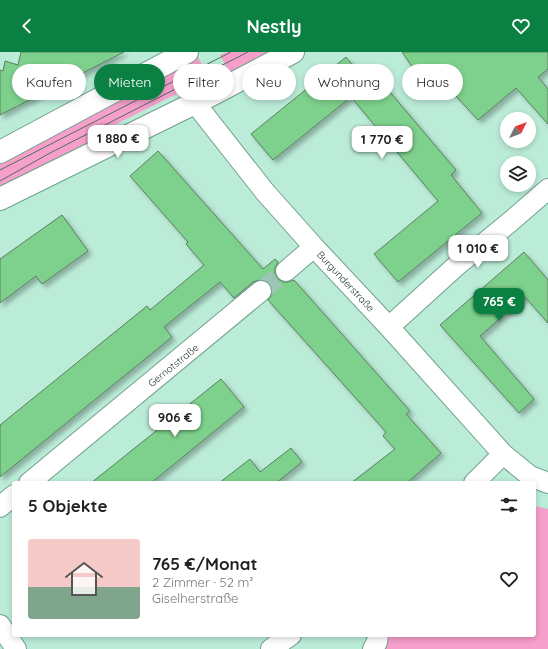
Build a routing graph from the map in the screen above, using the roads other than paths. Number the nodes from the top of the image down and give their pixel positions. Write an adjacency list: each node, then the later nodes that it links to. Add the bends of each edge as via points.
1 (187, 52): 4 (main road)
2 (293, 52): 3 (main road)
3 (195, 103): 6 (main road); 7 (street, Burgunderstraße)
4 (0, 152)
5 (548, 189): 10 (street)
6 (0, 199)
7 (314, 247): 8 (street); 10 (street, Burgunderstraße)
8 (286, 271)
9 (261, 291): 12 (street, Gernotstraße)
10 (389, 326): 11 (street, Burgunderstraße)
11 (503, 454): 13 (street); 14 (street, Burgunderstraße, via 530,476)
12 (31, 481)
13 (476, 481)
14 (548, 483)
15 (12, 497): 16 (street)
16 (0, 507)
17 (0, 625): 20 (street)
18 (288, 637): 21 (street)
19 (378, 637): 22 (street)
20 (16, 649)
21 (271, 649)
22 (373, 649)

